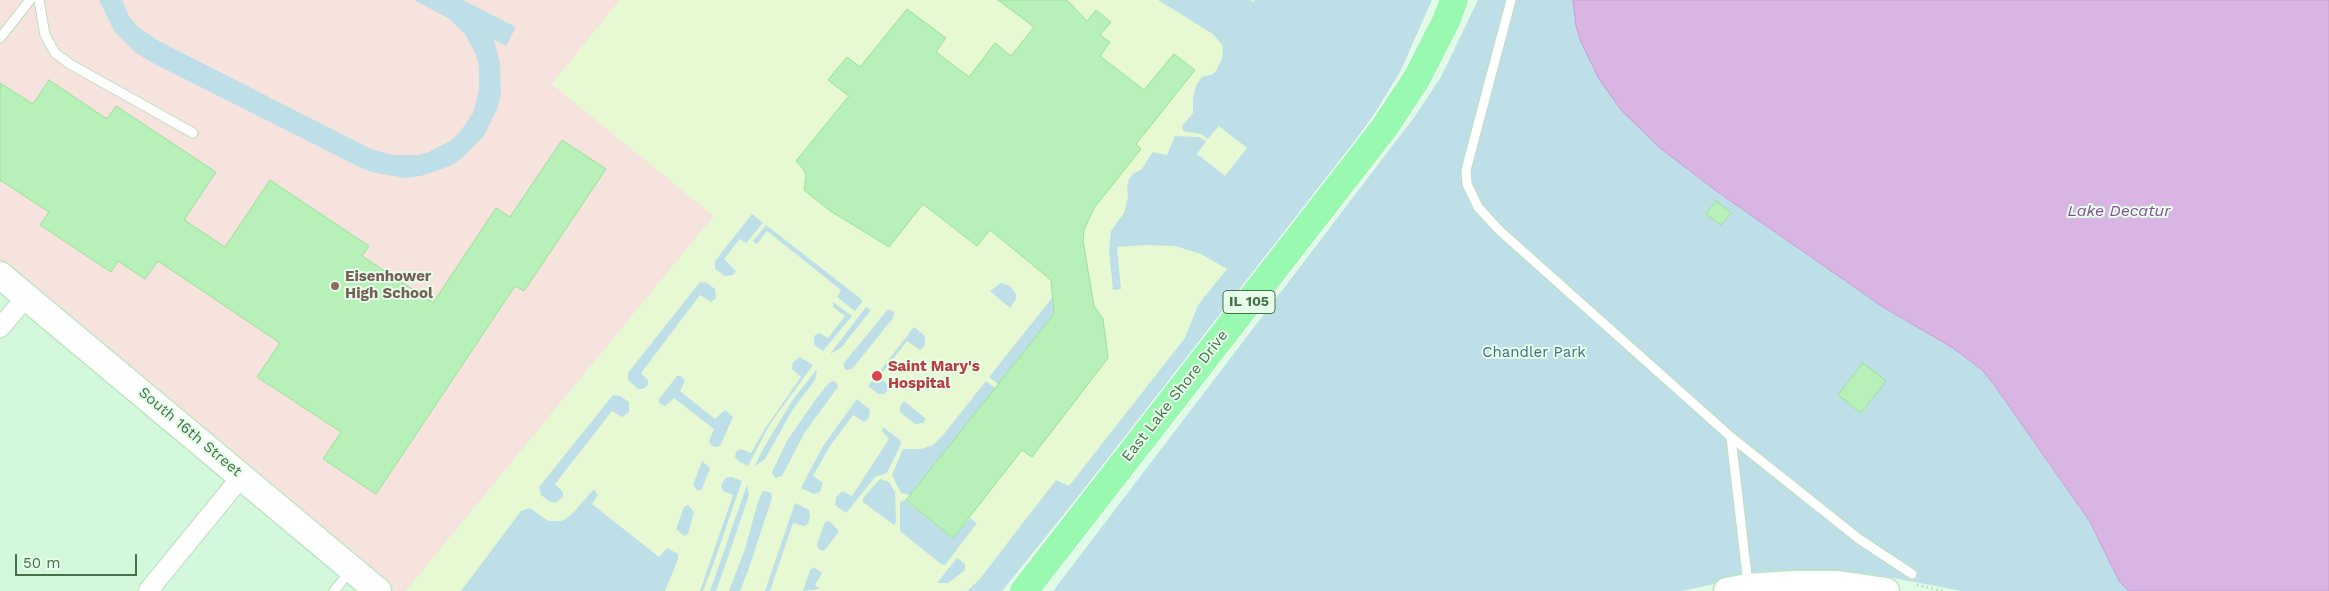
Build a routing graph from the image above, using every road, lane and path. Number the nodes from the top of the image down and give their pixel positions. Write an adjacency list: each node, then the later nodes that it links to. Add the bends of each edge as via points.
1 (30, 0): 5 (lane)
2 (39, 0): 6 (lane, via 45,35 55,53)
3 (1454, 0): 18 (main road, East Lake Shore Drive / IL 105, via 1417,78 1384,128)
4 (1511, 0): 10 (lane, via 1466,170 1471,196 1498,230)
5 (0, 38)
6 (193, 133)
7 (0, 275): 8 (street, South 16th Street)
8 (26, 297): 9 (street); 11 (street, South 16th Street)
9 (0, 328)
10 (1731, 437): 13 (lane, via 1844,528); 14 (lane)
11 (242, 476): 12 (street, South 16th Street); 15 (street)
12 (352, 568): 16 (lane); 17 (street, South 16th Street)
13 (1912, 574)
14 (1738, 589): 19 (street, via 1838,584)
15 (148, 591)
16 (334, 591)
17 (378, 591)
18 (1024, 591)
19 (1886, 591)

